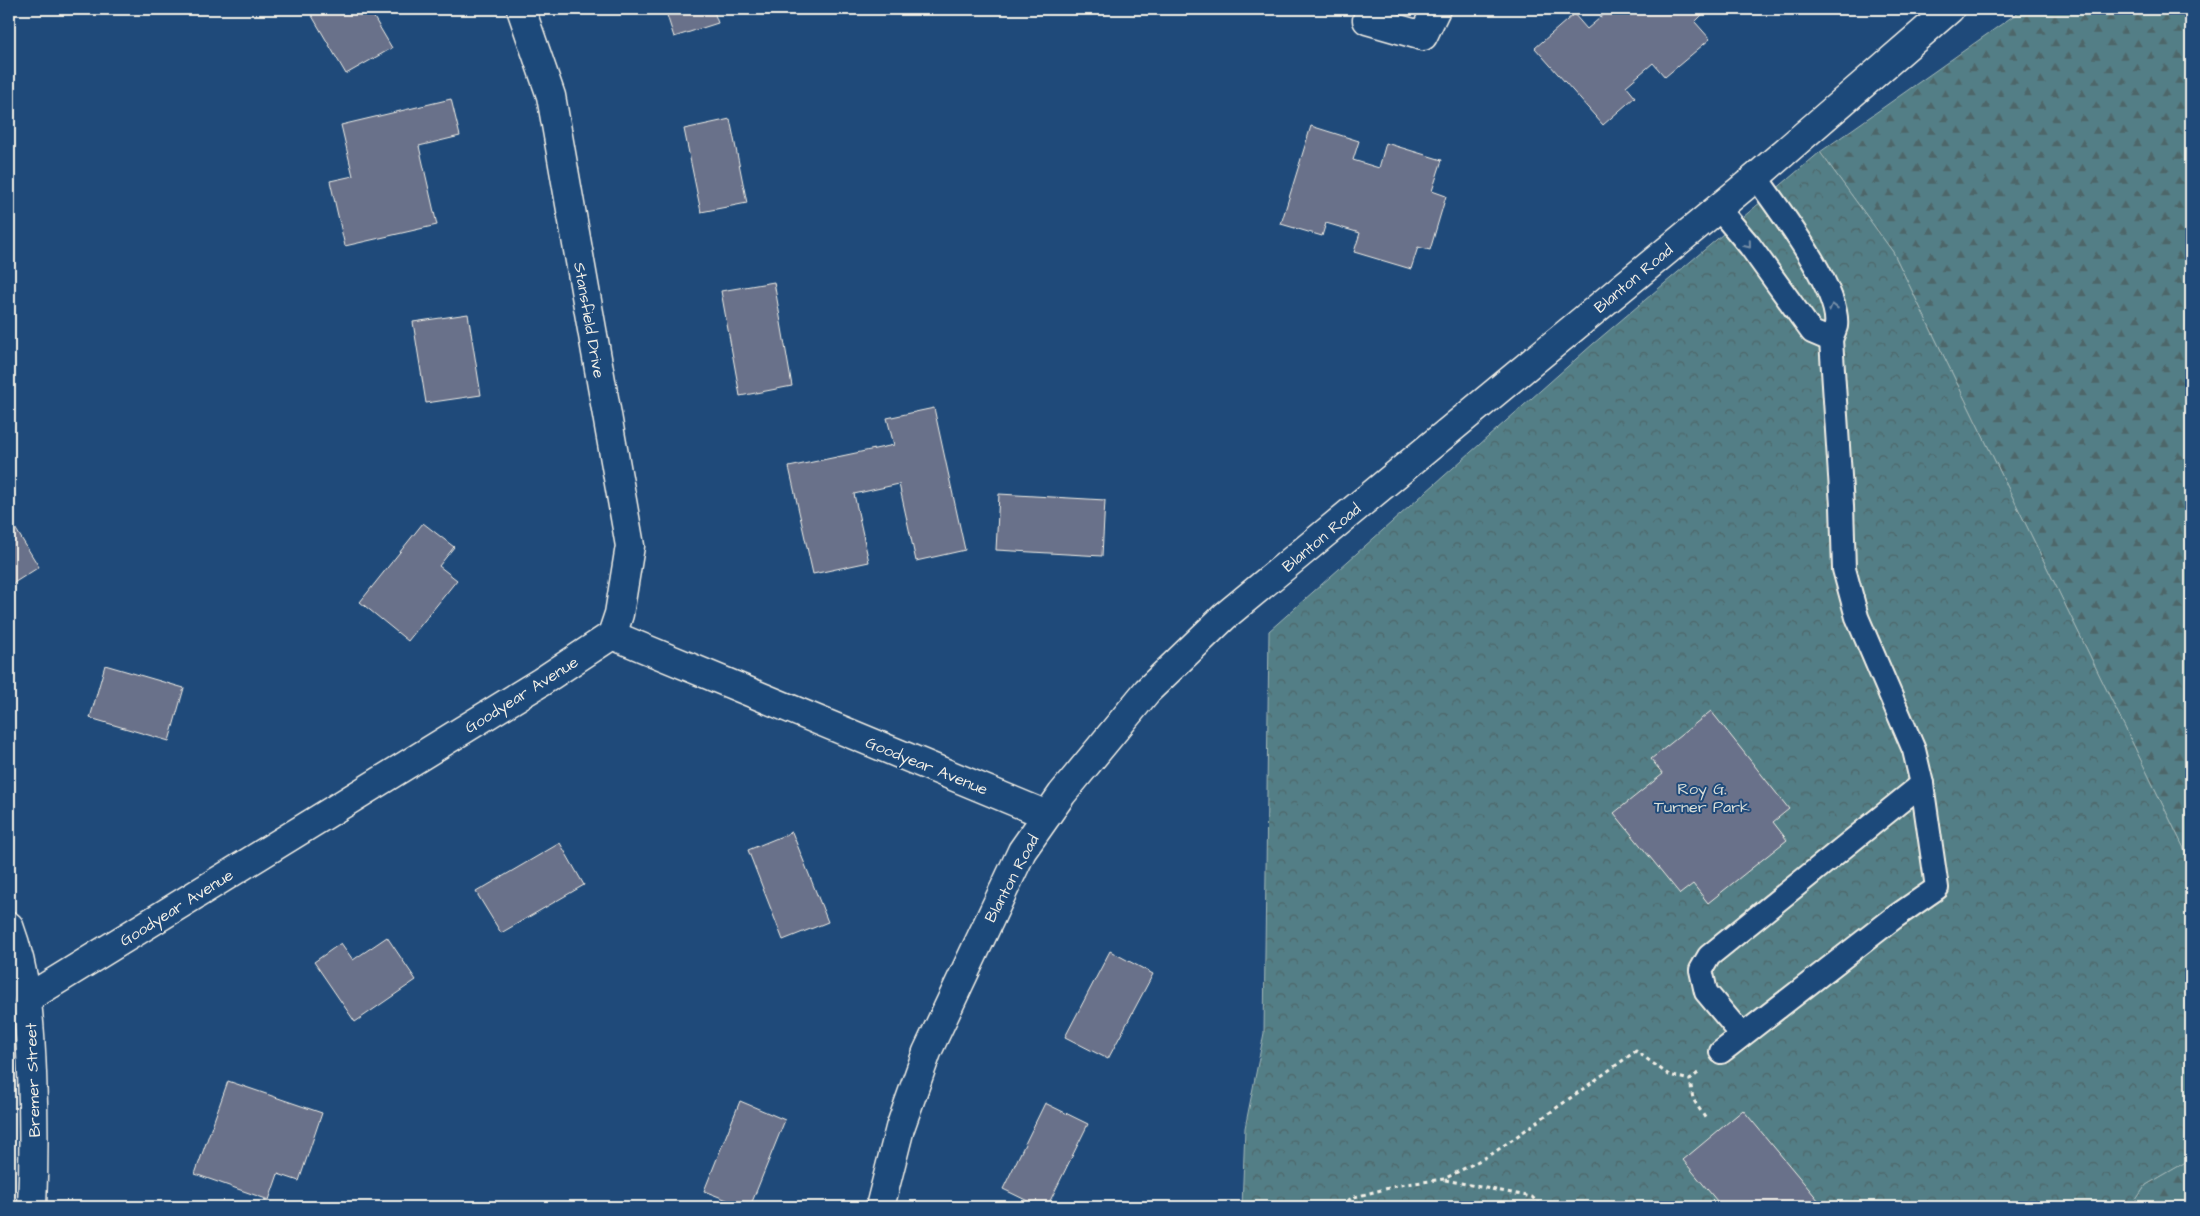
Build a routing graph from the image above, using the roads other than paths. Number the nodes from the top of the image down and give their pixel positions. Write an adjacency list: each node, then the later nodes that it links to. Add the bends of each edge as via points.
1 (521, 9): 8 (street, Stansfield Drive, via 551,96 630,546 619,614)
2 (1370, 9): 3 (street, via 1367,20 1423,36)
3 (1436, 9)
4 (1950, 9): 5 (street, Blanton Road)
5 (1756, 177): 6 (street, Blanton Road); 7 (lane, one-way to 5, via 1836,325 1829,295 1808,250)
6 (1717, 208): 7 (lane, one-way to 7, via 1750,246 1812,332); 10 (street, Blanton Road, via 1225,616 1147,691)
7 (1830, 340): 9 (lane, via 1844,569 1858,617 1914,750)
8 (612, 635): 10 (street, Goodyear Avenue); 12 (street, Goodyear Avenue)
9 (1922, 784): 13 (lane, via 1937,888 1894,917); 13 (lane, via 1708,956 1701,970 1706,992)
10 (1047, 815): 16 (street, Blanton Road, via 1022,851 927,1052 900,1128)
11 (9, 926): 12 (street, Bremer Street)
12 (28, 998): 15 (street, Bremer Street, via 34,1140)
13 (1742, 1035): 14 (lane)
14 (1721, 1052)
15 (32, 1207)
16 (880, 1207)

